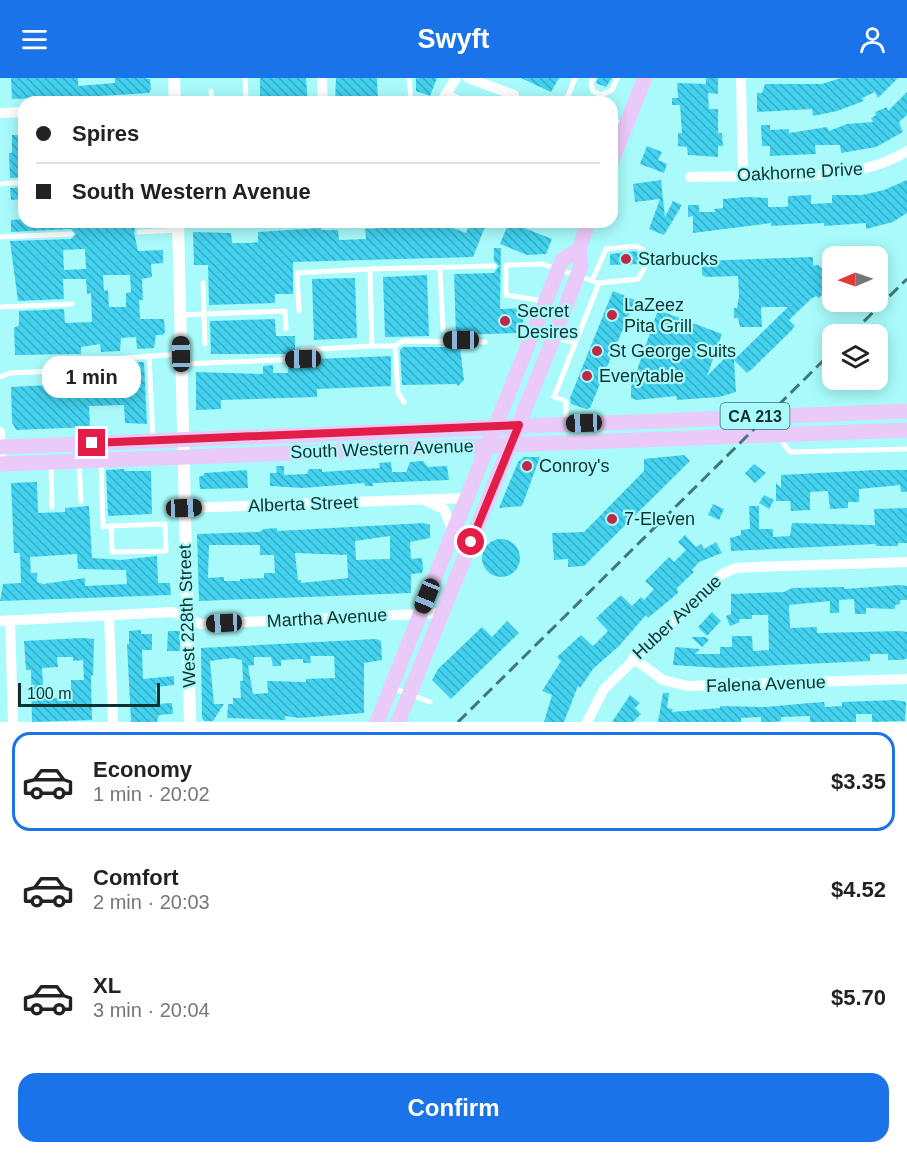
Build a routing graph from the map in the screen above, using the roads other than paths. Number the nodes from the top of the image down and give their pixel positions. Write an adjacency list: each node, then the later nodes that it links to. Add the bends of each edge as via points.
1 (174, 78): 14 (street)
2 (245, 78): 16 (lane)
3 (322, 78): 17 (street)
4 (409, 78): 18 (lane)
5 (456, 78): 19 (street)
6 (468, 78): 13 (street)
7 (575, 78): 20 (lane)
8 (593, 78): 9 (lane, via 593,92 601,95 612,90)
9 (617, 78)
10 (645, 78): 23 (main road)
11 (741, 78): 25 (street)
12 (211, 91): 15 (lane)
13 (514, 95)
14 (175, 96)
15 (211, 96)
16 (246, 96)
17 (323, 96)
18 (410, 96)
19 (445, 96)
20 (568, 96)
21 (18, 112): 22 (street)
22 (0, 113)
23 (619, 122)
24 (907, 151): 25 (street, Oakhorne Drive, via 886,163 848,173)
25 (743, 175): 26 (street, Oakhorne Drive)
26 (690, 177)
27 (18, 182): 28 (lane)
28 (0, 184)
29 (165, 228): 32 (lane)
30 (178, 228): 48 (street, West 228th Street)
31 (586, 228): 35 (main road)
32 (139, 232)
33 (71, 234): 34 (lane)
34 (0, 237)
35 (579, 250): 39 (main road, via 562,260); 40 (main road, via 581,266)
36 (494, 266): 38 (lane)
37 (370, 268): 38 (lane); 46 (lane, via 297,273); 55 (lane)
38 (440, 268): 50 (lane)
39 (559, 268): 40 (lane); 43 (main road); 43 (lane, via 542,264 504,265 506,295)
40 (577, 275): 41 (lane); 51 (main road)
41 (596, 282): 41 (lane, via 606,249 637,246 645,251 647,258 638,279); 53 (lane)
42 (203, 283): 47 (lane)
43 (546, 301): 66 (main road)
44 (72, 304): 45 (lane)
45 (0, 307)
46 (299, 311)
47 (204, 314): 48 (lane); 49 (lane, via 285,311); 54 (lane)
48 (180, 315): 59 (street, West 228th Street)
49 (286, 329)
50 (443, 330)
51 (554, 337): 53 (lane); 65 (main road)
52 (485, 342): 56 (lane, via 403,341)
53 (575, 343): 64 (lane, via 554,397 566,401)
54 (205, 344)
55 (372, 346): 56 (lane); 59 (lane, via 303,350 303,359)
56 (395, 346): 62 (lane, via 398,393)
57 (149, 356): 58 (lane); 59 (lane); 72 (lane)
58 (116, 359): 58 (lane, via 99,360 101,389 117,388)
59 (181, 359): 71 (street, West 228th Street)
60 (79, 370): 61 (lane, via 10,373)
61 (0, 377)
62 (404, 402)
63 (907, 411): 64 (main road, South Western Avenue / CA 213)
64 (566, 423): 65 (main road, South Western Avenue / CA 213)
65 (519, 425): 66 (main road, South Western Avenue / CA 213); 74 (main road)
66 (496, 426): 69 (main road, South Western Avenue / CA 213); 73 (main road)
67 (907, 430): 70 (main road, South Western Avenue / CA 213)
68 (0, 432): 75 (street)
69 (293, 434): 71 (main road, South Western Avenue / CA 213); 77 (main road, via 293,441 288,444 258,445)
70 (783, 434): 74 (main road, South Western Avenue / CA 213); 76 (lane, via 783,443 790,452)
71 (182, 439): 72 (main road, South Western Avenue / CA 213); 78 (street, West 228th Street)
72 (153, 440): 75 (main road, South Western Avenue / CA 213)
73 (488, 444): 74 (main road, South Western Avenue / CA 213); 77 (main road, South Western Avenue / CA 213); 83 (main road)
74 (511, 444): 91 (main road)
75 (0, 447): 82 (street)
76 (907, 449)
77 (241, 455): 78 (main road, South Western Avenue / CA 213)
78 (182, 457): 79 (main road, South Western Avenue / CA 213); 87 (street, West 228th Street)
79 (101, 460): 80 (main road, South Western Avenue / CA 213); 88 (lane, via 103,527)
80 (79, 461): 81 (main road, South Western Avenue / CA 213); 85 (lane)
81 (51, 462): 82 (main road, South Western Avenue / CA 213); 86 (lane)
82 (1, 464)
83 (467, 498): 84 (street, Alberta Street); 89 (main road)
84 (422, 500): 87 (street, Alberta Street); 89 (street, via 444,509)
85 (81, 501)
86 (52, 507)
87 (184, 508): 94 (street, West 228th Street)
88 (111, 526): 88 (lane, via 165,524 166,551 112,552)
89 (453, 532): 92 (main road)
90 (907, 562): 96 (street, Huber Avenue, via 736,568 708,585)
91 (442, 612): 92 (street, Martha Avenue); 99 (main road)
92 (420, 614): 94 (street, Martha Avenue, via 201,624); 98 (main road)
93 (109, 616): 94 (street, Martha Avenue, via 173,612); 95 (street, Martha Avenue); 102 (street)
94 (188, 618): 103 (street, West 228th Street)
95 (5, 621): 101 (street)
96 (633, 658): 97 (street, Falena Avenue, via 663,680 687,686); 106 (street, Huber Avenue, via 604,688)
97 (907, 679)
98 (390, 687): 99 (lane); 104 (main road)
99 (410, 694): 100 (lane); 105 (main road)
100 (430, 702)
101 (13, 722)
102 (113, 722)
103 (190, 722)
104 (377, 722)
105 (398, 722)
106 (587, 722)

